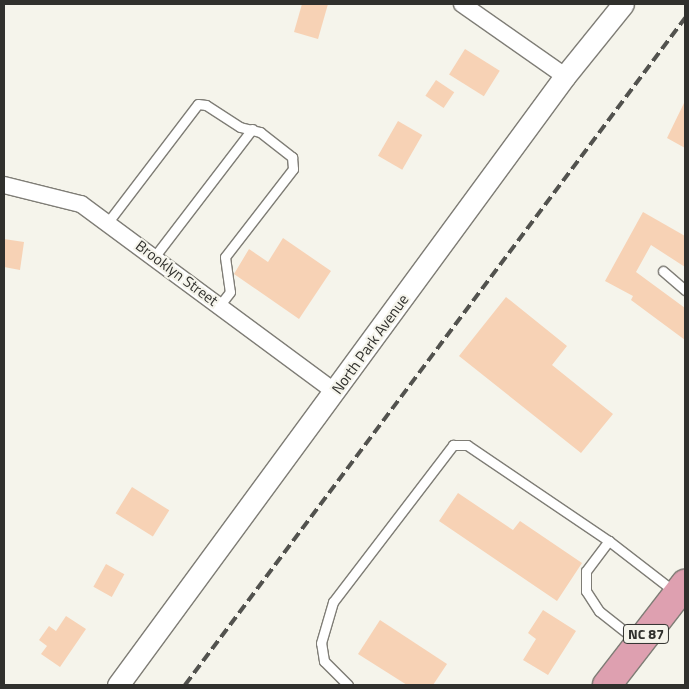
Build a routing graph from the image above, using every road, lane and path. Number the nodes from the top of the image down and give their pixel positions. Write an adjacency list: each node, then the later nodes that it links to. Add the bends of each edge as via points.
1 (462, 4): 3 (street)
2 (623, 4): 3 (street, North Park Avenue)
3 (565, 76): 11 (street, North Park Avenue)
4 (252, 129): 6 (lane, via 240,127 206,105 198,104); 7 (lane); 10 (lane, via 292,157 293,169 225,257 230,292)
5 (4, 185): 6 (street, Brooklyn Street, via 63,197)
6 (108, 222): 7 (street, Brooklyn Street)
7 (155, 256): 10 (street, Brooklyn Street)
8 (663, 271): 9 (lane)
9 (685, 290)
10 (220, 305): 11 (street, Brooklyn Street)
11 (335, 392): 15 (street, North Park Avenue)
12 (609, 541): 13 (lane); 14 (lane, via 586,571 586,591 599,611); 16 (lane, via 467,445 453,444 333,602 321,643 324,661)
13 (681, 589): 14 (highway, NC 87)
14 (640, 643): 17 (highway, NC 87)
15 (118, 685)
16 (348, 685)
17 (607, 685)

